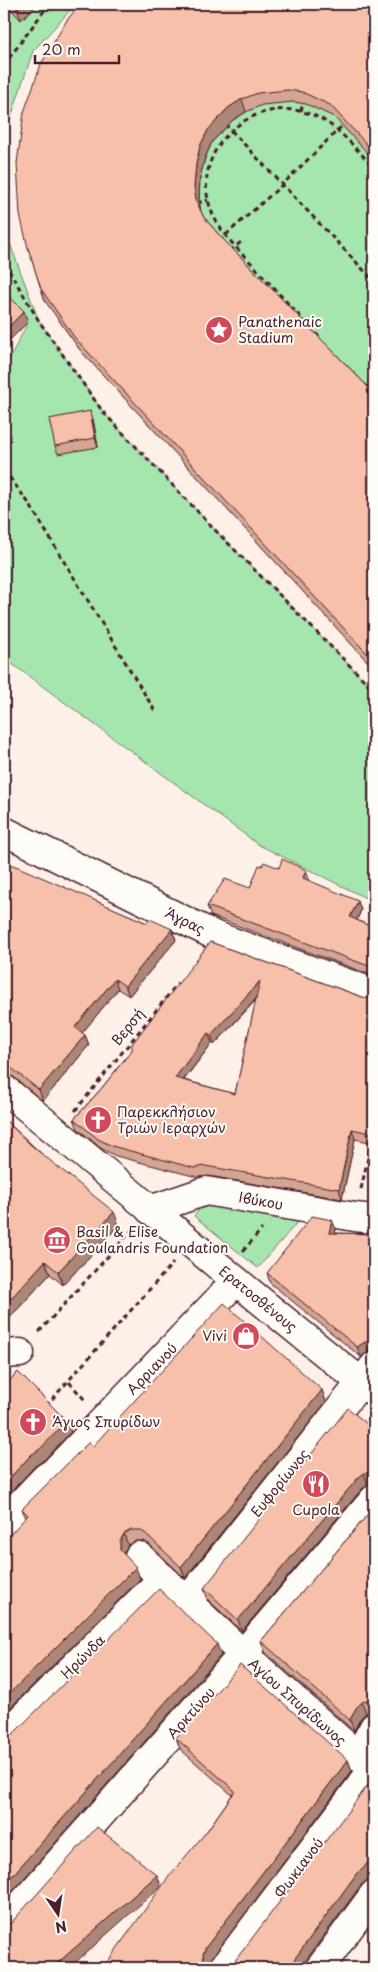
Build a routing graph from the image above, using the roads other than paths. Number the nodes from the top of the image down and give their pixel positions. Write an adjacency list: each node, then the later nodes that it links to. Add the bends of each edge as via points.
1 (4, 831): 2 (street, Άγρας, via 216,936)
2 (374, 993)
3 (4, 1089): 4 (street, Ερατοσθένους)
4 (150, 1210): 5 (street, Ιβύκου, via 206,1191); 6 (street, Ερατοσθένους)
5 (365, 1218)
6 (230, 1277): 7 (street, Ερατοσθένους); 9 (street, Αρριανού, via 54,1472)
7 (370, 1380): 12 (street, Ευφορίωνος)
8 (374, 1499): 13 (street, Αρκτίνου)
9 (4, 1521)
10 (139, 1556): 11 (street, Αγίου Σπυρίδωνος)
11 (163, 1578): 12 (street, Αγίου Σπυρίδωνος); 15 (street, Ηρώνδα)
12 (187, 1601): 13 (street, Αγίου Σπυρίδωνος)
13 (243, 1654): 16 (street, Αγίου Σπυρίδωνος); 18 (street, Αρκτίνου)
14 (374, 1727): 16 (street, Φωκιανού)
15 (4, 1736)
16 (369, 1764): 19 (street, Φωκιανού)
17 (374, 1894): 20 (street)
18 (4, 1924)
19 (223, 1968)
20 (320, 1968)

